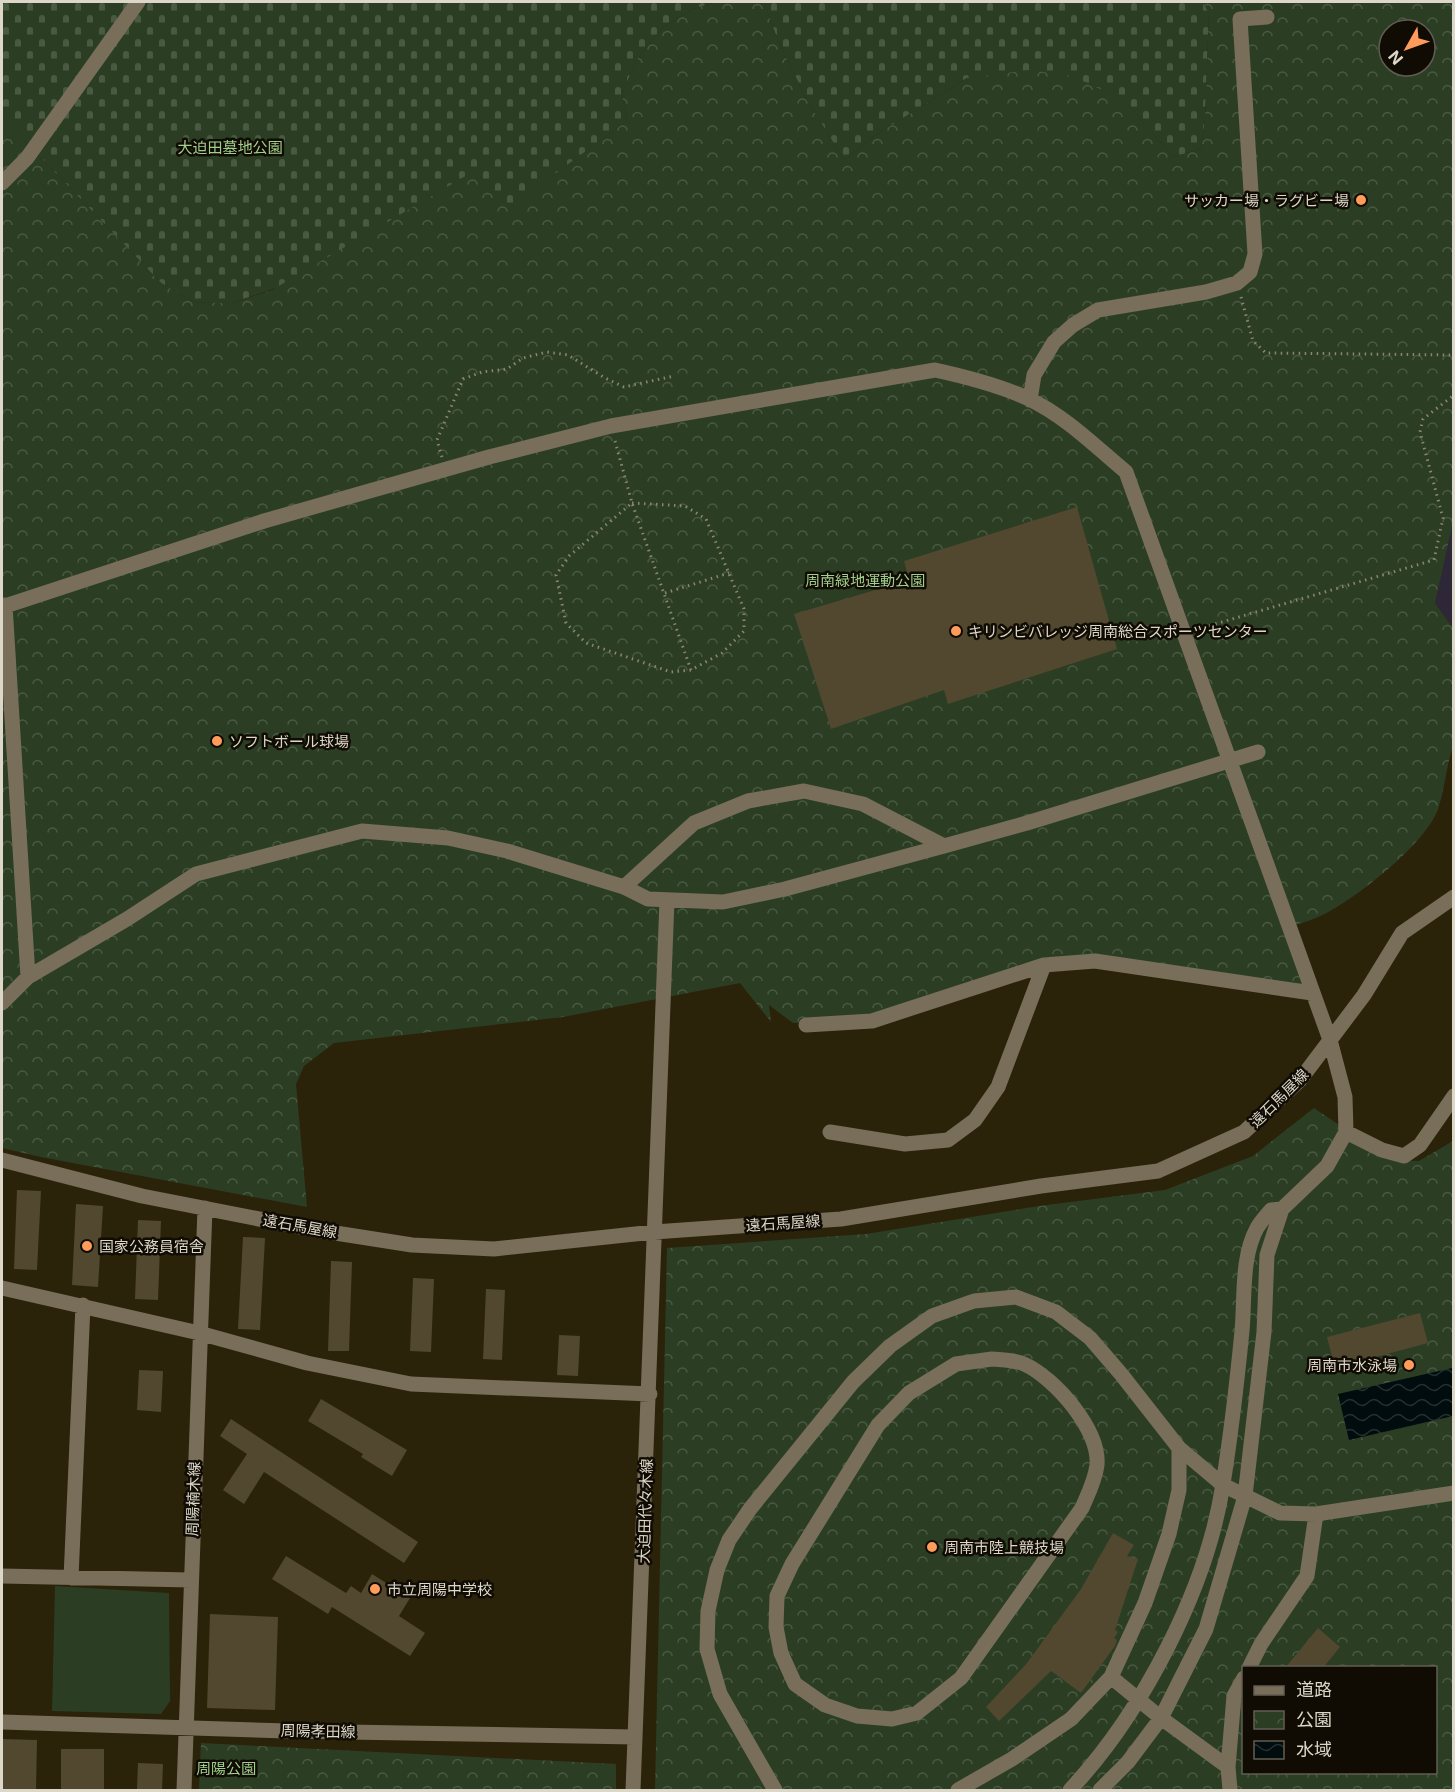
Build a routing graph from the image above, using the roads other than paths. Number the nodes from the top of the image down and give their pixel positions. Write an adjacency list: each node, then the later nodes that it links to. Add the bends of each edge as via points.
1 (138, 2): 3 (street, via 32,152)
2 (1267, 16): 4 (street, via 1240,19 1255,254 1250,272 1237,283 1206,292 1098,310 1054,342 1034,375)
3 (2, 183)
4 (1030, 400): 5 (street, via 973,378 935,370 611,426 264,521); 7 (street, via 1066,422 1126,472)
5 (3, 606): 13 (street)
6 (1258, 752): 7 (street)
7 (1231, 760): 8 (street); 14 (street)
8 (944, 846): 9 (street, via 863,804 804,791 748,801 694,823); 11 (street, via 723,902)
9 (624, 887): 11 (street, via 648,899); 13 (street, via 507,851 448,838 362,831 196,874)
10 (1454, 897): 17 (street, 遠石馬屋線, via 1402,933 1364,995)
11 (668, 900): 24 (street, 大迫田代々木線)
12 (1044, 965): 14 (street, via 1095,961); 16 (street, via 872,1021); 19 (street, via 998,1087 975,1120 948,1140 905,1144)
13 (28, 977): 15 (street)
14 (1312, 993): 17 (street)
15 (2, 1003)
16 (806, 1025)
17 (1330, 1040): 20 (street, via 1345,1097); 24 (street, 遠石馬屋線, via 1300,1080 1245,1132 1158,1171 841,1219)
18 (1454, 1096): 20 (street, via 1420,1145 1404,1156)
19 (830, 1132)
20 (1346, 1132): 23 (street, via 1327,1166)
21 (2, 1160): 22 (street, 遠石馬屋線)
22 (204, 1208): 24 (street, 遠石馬屋線, via 412,1245 494,1249); 29 (street, 周陽楠木線)
23 (1282, 1209): 27 (street, via 1271,1210 1257,1228 1246,1265); 28 (street, via 1267,1255)
24 (654, 1232): 30 (street, 大迫田代々木線)
25 (2, 1287): 26 (street)
26 (83, 1305): 29 (street); 39 (street)
27 (1242, 1329): 28 (street); 32 (street)
28 (1264, 1332): 34 (street)
29 (199, 1333): 30 (street, via 308,1363 411,1384); 40 (street, 周陽楠木線)
30 (650, 1394): 51 (street, 大迫田代々木線)
31 (1179, 1448): 32 (street); 44 (street, via 1179,1490 1169,1534 1145,1603); 56 (street, via 1090,1338 1056,1311 1016,1297 974,1301 932,1316 890,1346 853,1382 750,1509 729,1540 717,1570 708,1611 706,1649 720,1694)
32 (1223, 1485): 34 (street); 41 (street, via 1201,1570)
33 (1454, 1492): 35 (street)
34 (1245, 1496): 37 (street, via 1280,1513); 42 (street)
35 (1431, 1497): 36 (street); 37 (street)
36 (1454, 1505)
37 (1316, 1514): 43 (street, via 1307,1576)
38 (2, 1576): 39 (street)
39 (71, 1578): 40 (street)
40 (191, 1580): 50 (street, 周陽楠木線)
41 (1188, 1602): 42 (street); 47 (street)
42 (1212, 1610): 48 (street)
43 (1250, 1666)
44 (1111, 1677): 47 (street); 57 (street, via 1071,1719)
45 (1242, 1682): 52 (street, via 1234,1696)
46 (940, 1696): 46 (street, via 917,1713 892,1719 857,1716 825,1705 795,1684 781,1653 777,1596 792,1564 878,1425 909,1394 956,1364 992,1359 1024,1364 1075,1407 1092,1437 1097,1462 1094,1482 1082,1508 961,1678)
47 (1138, 1700): 48 (street); 53 (street)
48 (1161, 1718): 52 (street); 58 (street)
49 (2, 1722): 50 (street, 周陽孝田線)
50 (184, 1728): 51 (street, 周陽孝田線); 54 (street, 周陽楠木線)
51 (635, 1737): 55 (street, 大迫田代々木線)
52 (1228, 1767): 59 (street)
53 (1071, 1790)
54 (184, 1791)
55 (633, 1791)
56 (775, 1791)
57 (958, 1791)
58 (1100, 1791)
59 (1230, 1791)

